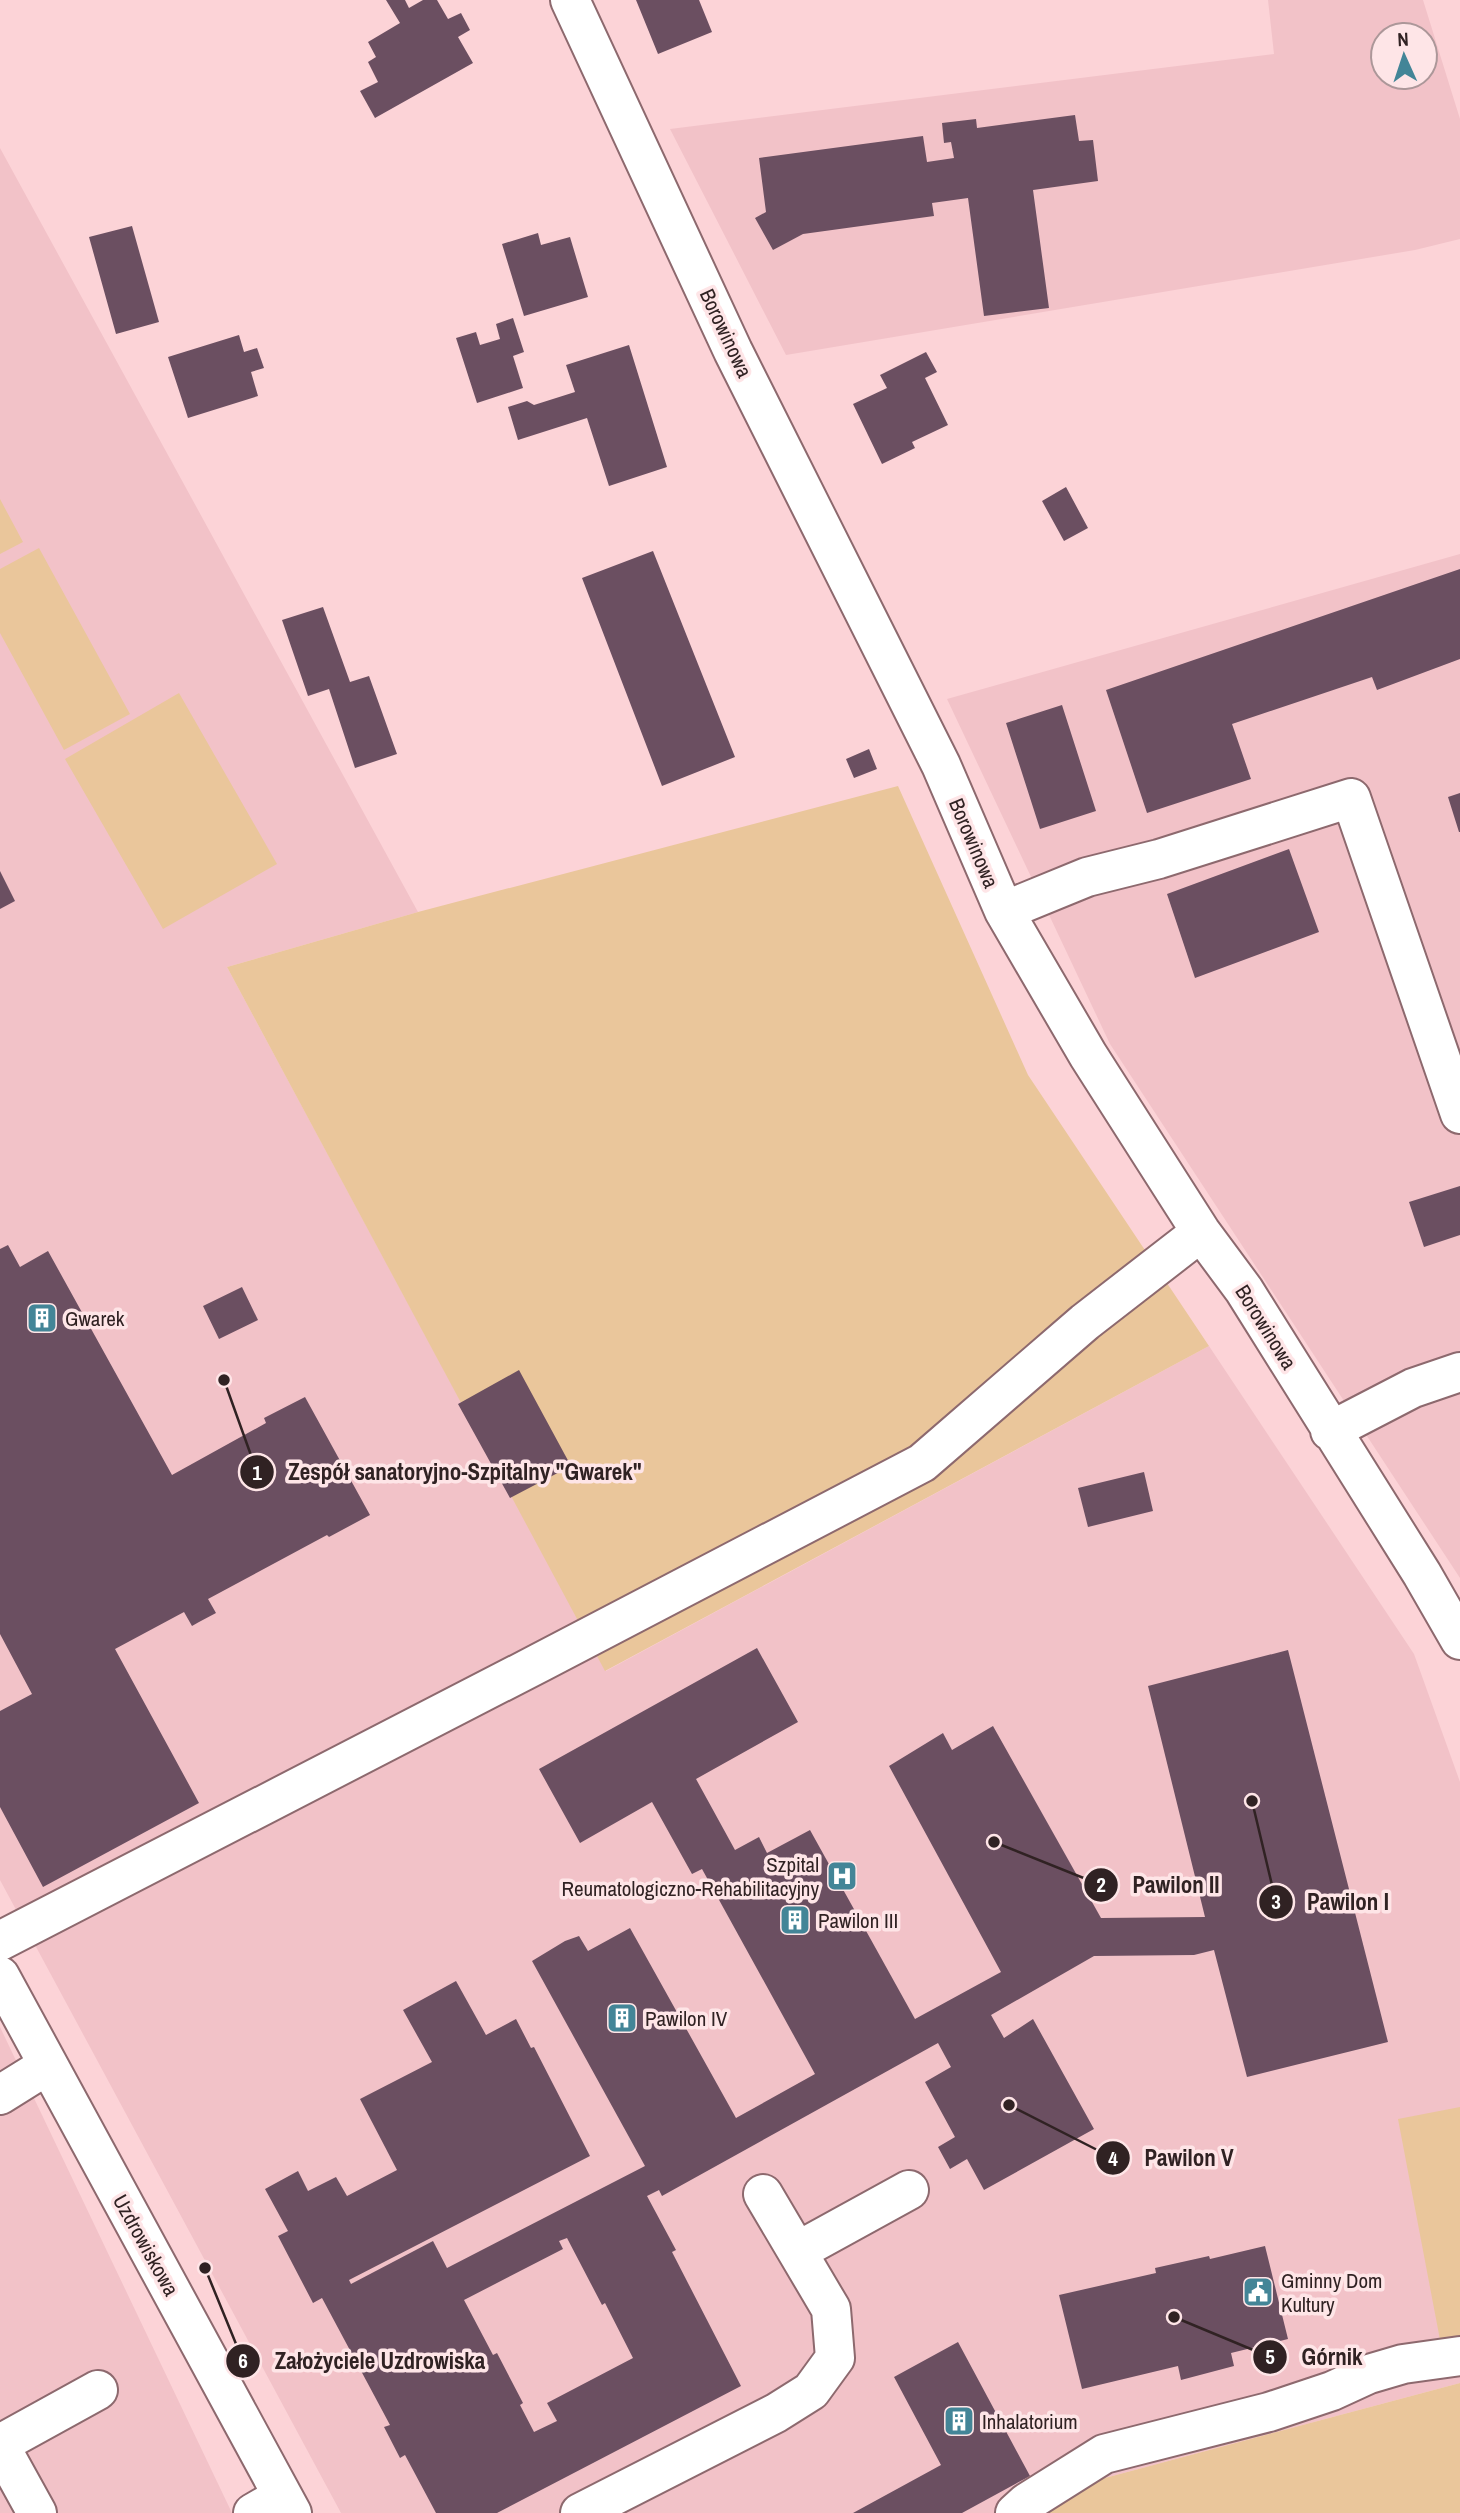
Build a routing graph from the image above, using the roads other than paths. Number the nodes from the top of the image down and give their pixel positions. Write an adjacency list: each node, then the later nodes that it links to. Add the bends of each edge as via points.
1 (570, 0): 2 (street, Borowinowa, via 733,351 941,765)
2 (1004, 911): 3 (street, via 1087,877 1351,798); 4 (street, Borowinowa)
3 (1460, 1114)
4 (1201, 1233): 6 (street, Borowinowa, via 1244,1290); 8 (street, via 1084,1322 922,1462)
5 (1460, 1372): 6 (street, via 1413,1388)
6 (1330, 1431): 7 (street, Borowinowa)
7 (1460, 1640)
8 (0, 1941)
9 (0, 1976): 10 (street, Uzdrowiskowa)
10 (48, 2066): 11 (street); 18 (street, Uzdrowiskowa)
11 (0, 2095)
12 (908, 2190): 14 (street)
13 (763, 2193): 14 (street)
14 (798, 2251): 20 (street, via 831,2309 835,2358 811,2391)
15 (1460, 2356): 21 (street, via 1403,2364 1269,2412 1104,2454)
16 (98, 2390): 17 (street)
17 (0, 2445): 19 (street)
18 (276, 2507)
19 (37, 2513)
20 (580, 2513)
21 (1015, 2513)

